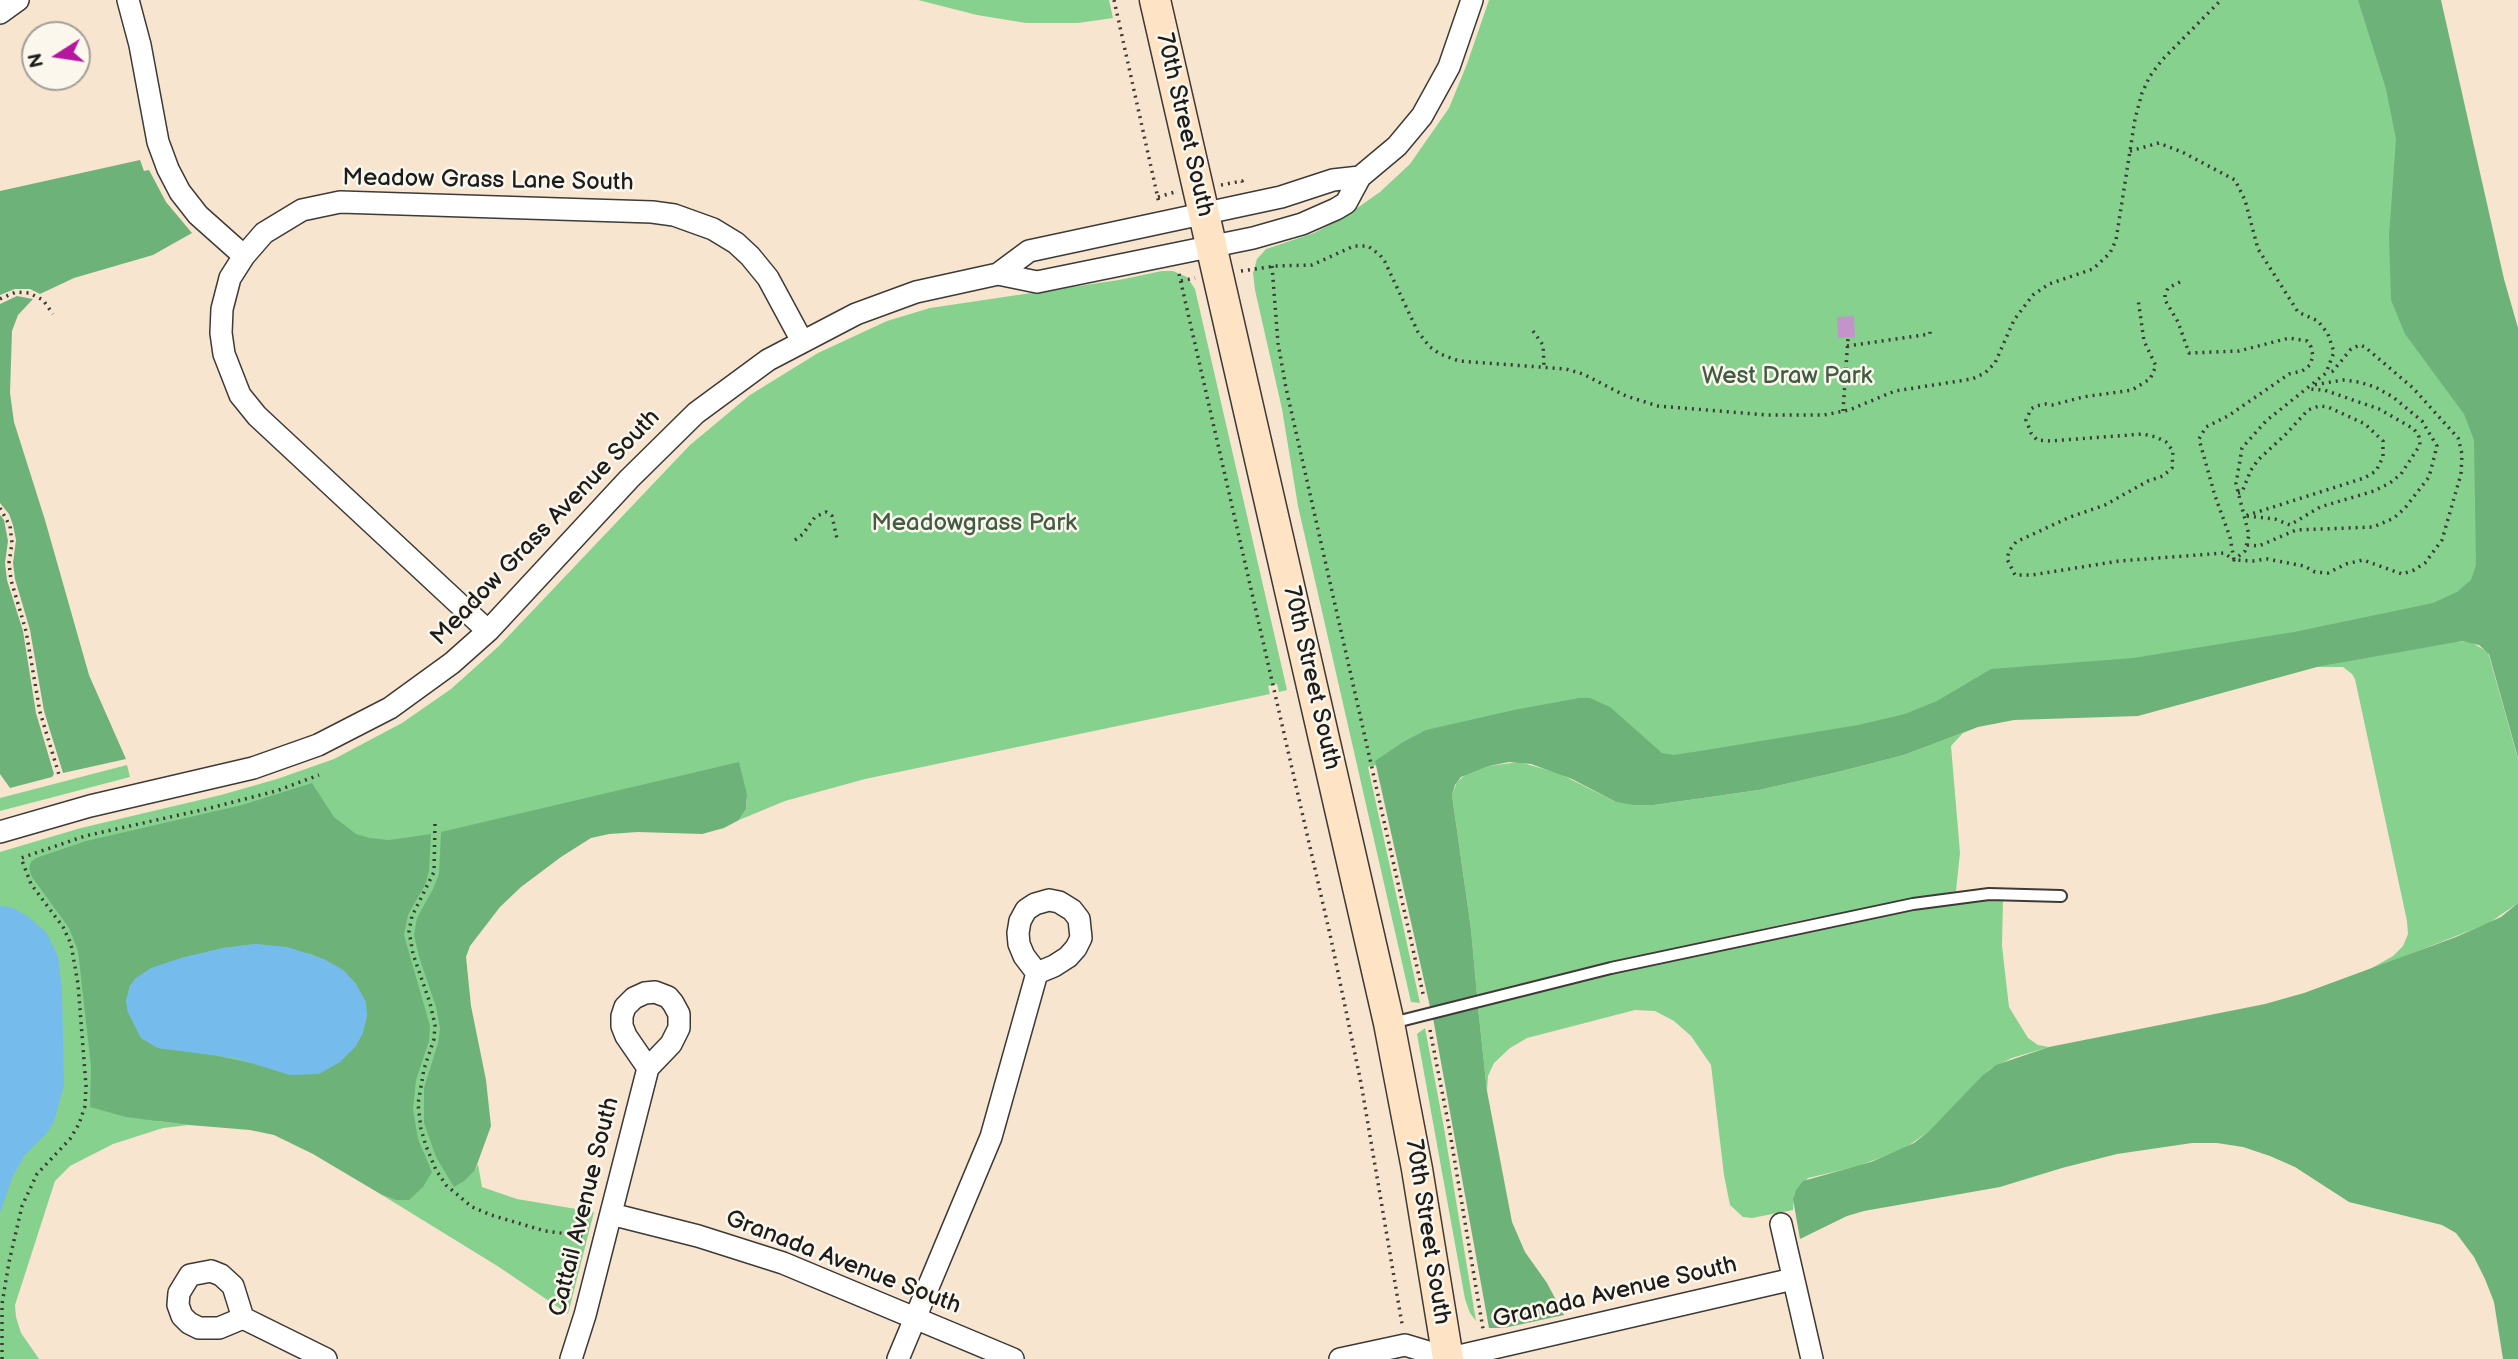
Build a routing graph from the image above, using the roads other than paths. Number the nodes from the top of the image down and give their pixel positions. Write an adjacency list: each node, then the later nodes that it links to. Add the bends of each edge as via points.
1 (18, 0): 5 (street)
2 (128, 0): 9 (street, via 158,142 168,169 198,215)
3 (1155, 0): 7 (main road, 70th Street South)
4 (1472, 0): 6 (street, Meadow Grass Avenue South, via 1449,67 1430,103 1397,146)
5 (0, 13)
6 (1360, 177): 7 (street, Meadow Grass Avenue South); 8 (street, Meadow Grass Avenue South, via 1346,203 1320,217)
7 (1204, 212): 8 (main road, 70th Street South); 10 (street, Meadow Grass Avenue South, via 1029,251)
8 (1212, 246): 10 (street, Meadow Grass Avenue South, via 1037,282); 16 (main road, 70th Street South)
9 (244, 256): 11 (street, Meadow Grass Lane South, via 264,233 289,216 340,202 674,215 713,229 750,256 772,285); 12 (street, Meadow Grass Lane South, via 230,278 221,321 224,354 240,395)
10 (998, 274): 11 (street, Meadow Grass Avenue South, via 898,297)
11 (802, 341): 12 (street, Meadow Grass Avenue South, via 768,360 690,419)
12 (488, 631): 13 (street, Meadow Grass Avenue South, via 407,697 318,745 244,770)
13 (0, 832)
14 (2061, 896): 16 (lane, via 1989,894 1913,904 1611,968)
15 (1037, 973): 21 (street, via 992,1137)
16 (1389, 1023): 28 (main road, 70th Street South)
17 (648, 1068): 18 (street, Cattail Avenue South)
18 (611, 1214): 21 (street, Granada Avenue South, via 764,1256); 24 (street, Cattail Avenue South)
19 (1781, 1224): 20 (street)
20 (1793, 1279): 28 (street, Granada Avenue South); 29 (street)
21 (916, 1317): 25 (street); 26 (street, Granada Avenue South)
22 (243, 1318): 23 (street)
23 (326, 1359)
24 (571, 1359)
25 (898, 1359)
26 (1013, 1359)
27 (1340, 1359): 28 (street, Granada Avenue South, via 1405,1345)
28 (1447, 1359)
29 (1812, 1359)

